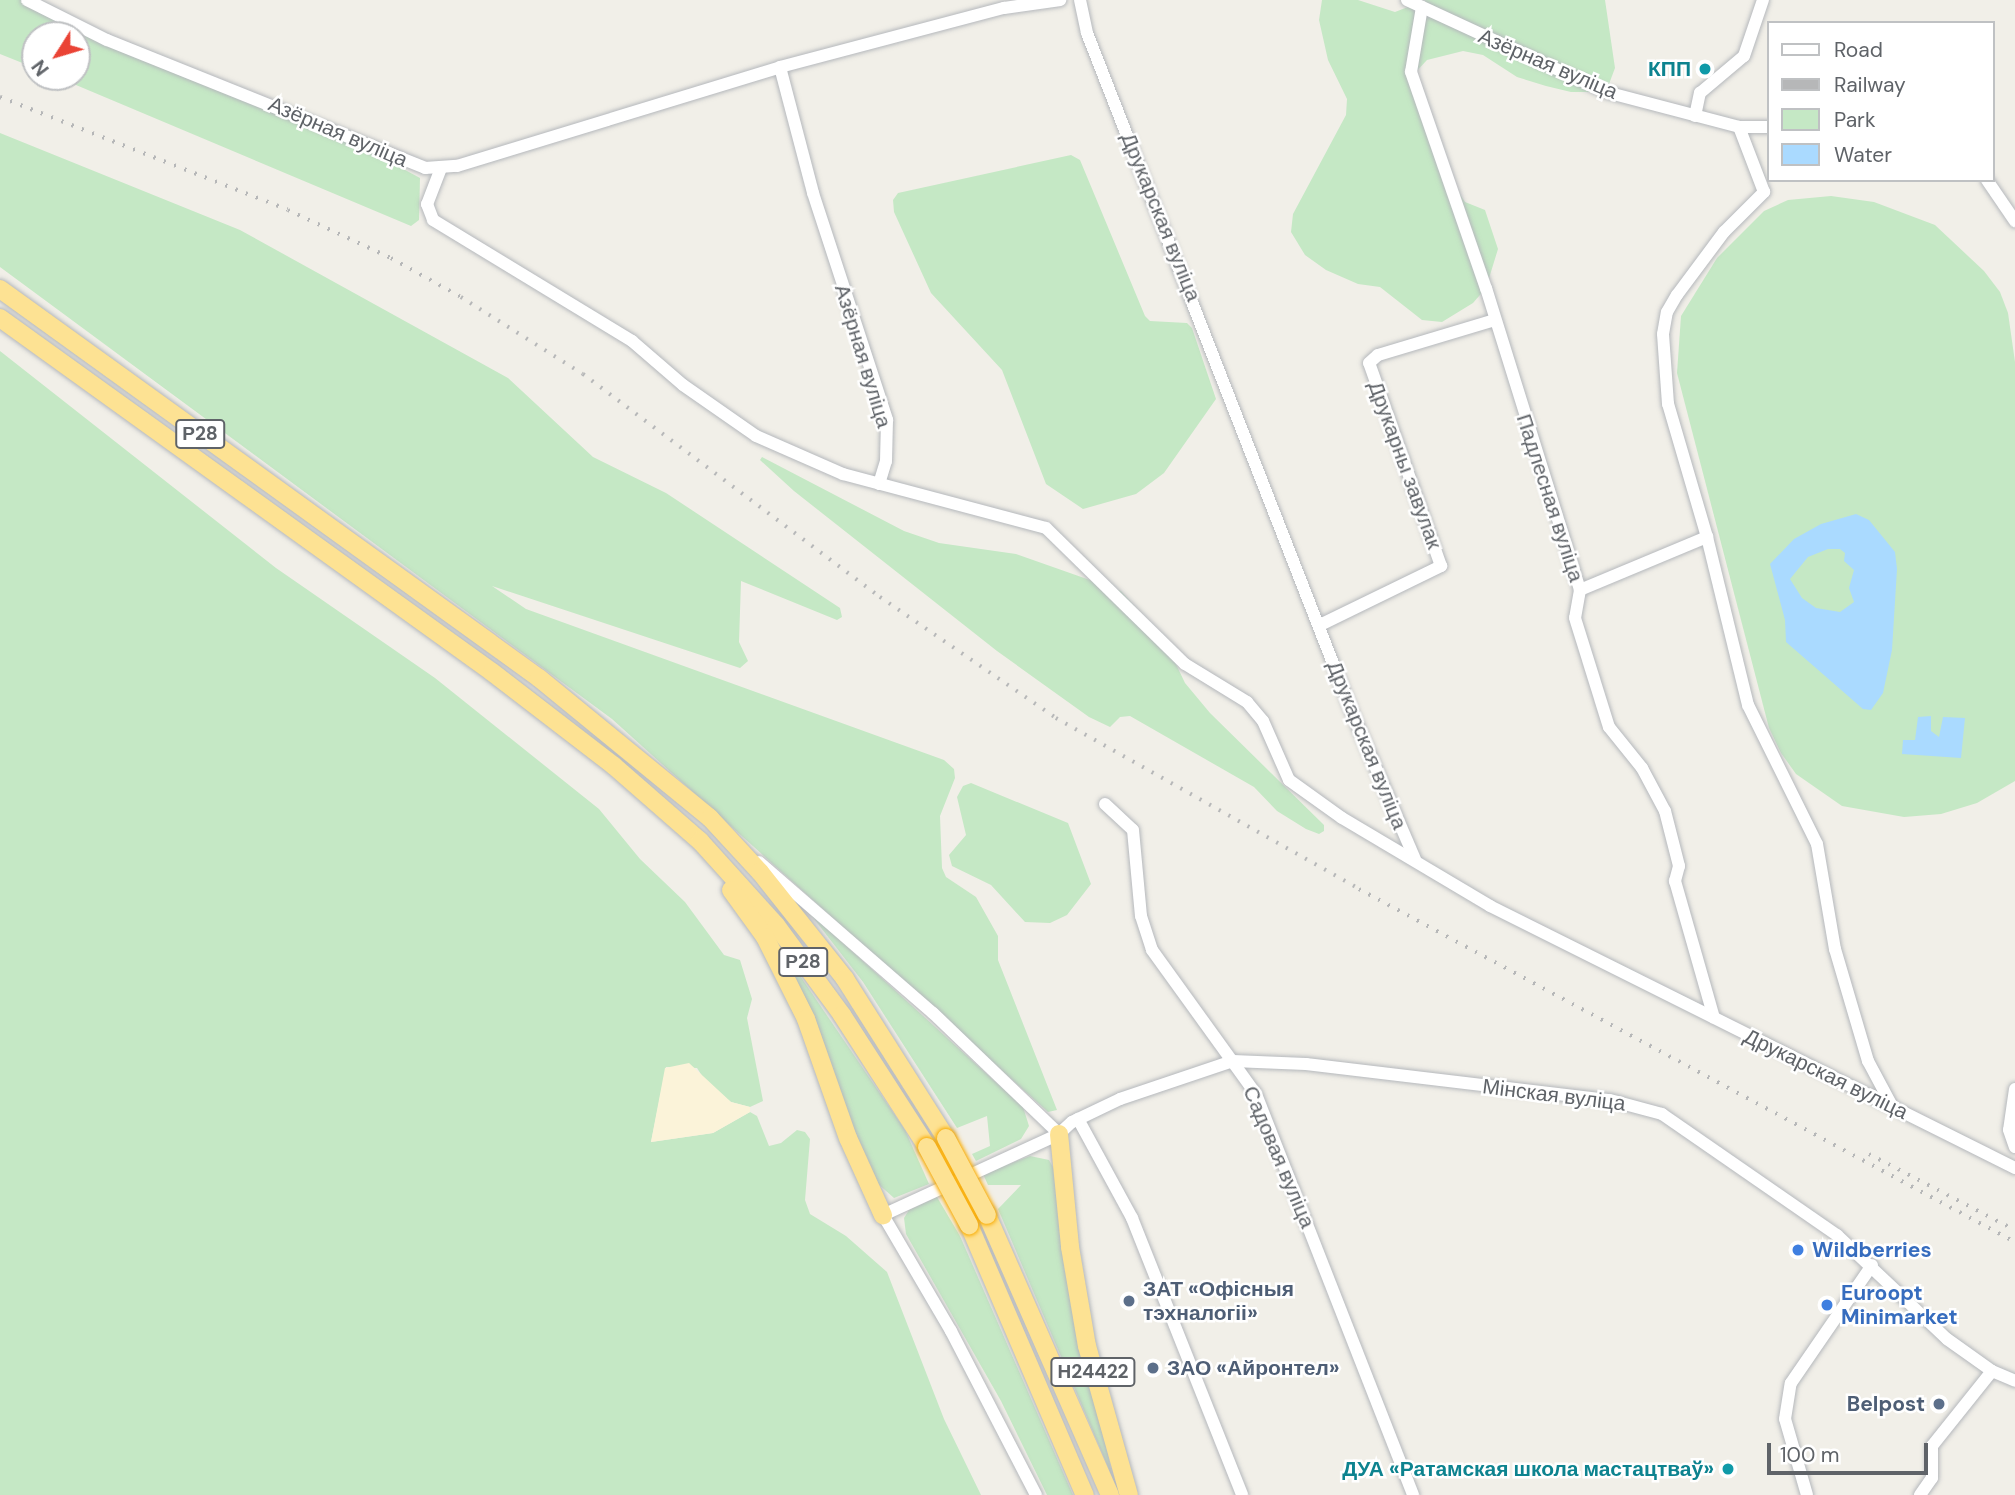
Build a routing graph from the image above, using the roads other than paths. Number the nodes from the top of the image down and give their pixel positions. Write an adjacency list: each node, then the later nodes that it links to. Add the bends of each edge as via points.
1 (27, 0): 11 (street, Азёрная вуліца, via 107,40 410,163)
2 (1060, 0): 7 (street, Азёрная вуліца, via 1004,8)
3 (1080, 0): 20 (street, Друкарская вуліца, via 1087,33)
4 (1407, 0): 6 (street, Азёрная вуліца)
5 (1763, 0): 8 (street, via 1745,56 1700,93)
6 (1422, 7): 8 (street, Азёрная вуліца, via 1606,92); 16 (street, Падлесная вуліца, via 1411,72)
7 (780, 67): 11 (street, Азёрная вуліца); 17 (street, Азёрная вуліца, via 813,193 887,420 886,461)
8 (1695, 116): 9 (street, Азёрная вуліца)
9 (1739, 127): 10 (street, Азёрная вуліца); 18 (street, via 1764,192 1724,232 1684,285 1667,313 1663,334 1668,404)
10 (1766, 127)
11 (441, 168): 17 (street, via 427,204 433,220 632,341 683,385 756,436 811,463)
12 (1988, 182): 13 (street)
13 (2015, 221)
14 (0, 289): 23 (highway, Р28, via 539,678)
15 (0, 318): 21 (highway, Р28, via 492,672)
16 (1495, 320): 19 (street, Падлесная вуліца); 20 (street, Друкарны завулак, via 1378,355 1369,363 1441,566)
17 (879, 484): 24 (street, via 1046,528 1185,664 1247,702 1263,721 1281,766 1298,789)
18 (1707, 537): 19 (street); 28 (street, via 1748,705 1817,844 1835,949 1868,1061)
19 (1580, 590): 25 (street, Падлесная вуліца, via 1575,618 1609,727 1642,768 1665,811 1679,866 1675,881)
20 (1320, 625): 24 (street, Друкарская вуліца, via 1391,812)
21 (653, 800): 33 (highway, via 739,899 765,937 806,1018 848,1138); 39 (highway, Р28, bridge, via 700,841 776,925 842,1015 927,1147 969,1225)
22 (1105, 804): 26 (street, Садовая вуліца, via 1133,830 1141,916 1152,950)
23 (710, 818): 30 (street, via 933,1013); 40 (highway, Р28, bridge, via 760,872 845,979 946,1138 986,1215)
24 (1415, 859): 25 (street, Друкарская вуліца, via 1464,892)
25 (1714, 1018): 28 (street, Друкарская вуліца)
26 (1233, 1061): 29 (street, Мінская вуліца, via 1153,1086); 34 (street, Мінская вуліца, via 1306,1064 1649,1108 1692,1131); 43 (street, Садовая вуліца, via 1256,1094)
27 (2015, 1089): 31 (street, via 2009,1130)
28 (1892, 1106): 32 (street, Друкарская вуліца)
29 (1078, 1119): 30 (street, Мінская вуліца); 42 (street, via 1132,1218)
30 (1059, 1134): 33 (street, Мінская вуліца); 41 (highway, Н24422, via 1082,1321)
31 (2015, 1147)
32 (2015, 1168)
33 (883, 1215): 38 (street, via 978,1379)
34 (1872, 1265): 35 (street, Мінская вуліца, via 1947,1339); 44 (street, via 1791,1383 1785,1419)
35 (1992, 1371): 36 (street, Мінская вуліца); 37 (street, via 1932,1446 1933,1473)
36 (2015, 1381)
37 (1923, 1494)
38 (1037, 1495)
39 (1086, 1495)
40 (1110, 1495)
41 (1129, 1495)
42 (1242, 1495)
43 (1413, 1495)
44 (1807, 1495)

